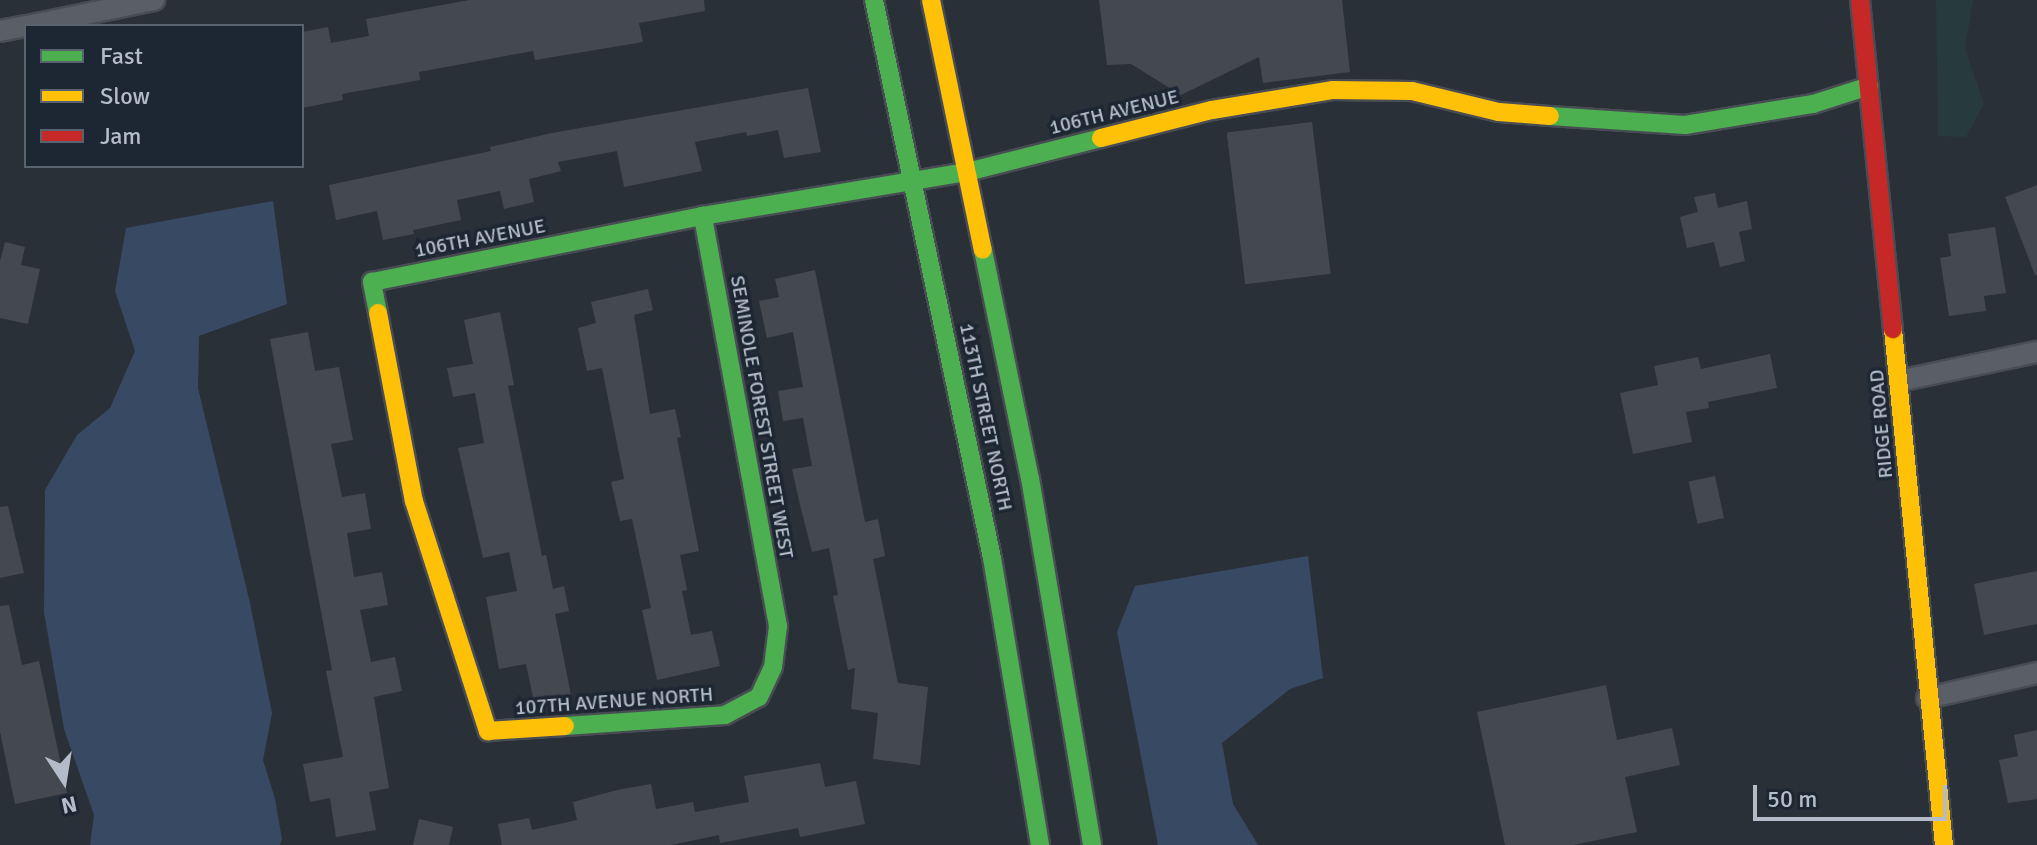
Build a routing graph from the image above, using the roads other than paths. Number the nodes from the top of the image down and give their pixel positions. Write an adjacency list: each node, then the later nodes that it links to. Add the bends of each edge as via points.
1 (154, 0): 5 (street)
2 (874, 0): 10 (street, 113TH STREET NORTH)
3 (931, 0): 9 (street, 113TH STREET NORTH)
4 (1860, 0): 8 (street, RIDGE ROAD)
5 (36, 24)
6 (24, 26): 7 (street)
7 (0, 31)
8 (1869, 86): 9 (street, 106TH AVENUE, via 1813,104 1685,125 1499,112 1412,91 1333,90 1212,110); 13 (street, RIDGE ROAD)
9 (967, 172): 10 (street, 106TH AVENUE); 19 (street, 113TH STREET NORTH, via 1030,478)
10 (913, 180): 11 (street, 106TH AVENUE); 18 (street, 113TH STREET NORTH, via 992,558)
11 (703, 216): 14 (street, SEMINOLE FOREST STREET WEST); 17 (street, 106TH AVENUE, via 372,282 414,501)
12 (2037, 352): 13 (street)
13 (1899, 381): 16 (street, RIDGE ROAD)
14 (778, 626): 17 (street, 107TH AVENUE NORTH, via 773,667 759,697 725,715)
15 (2037, 673): 16 (street)
16 (1927, 698): 20 (street, RIDGE ROAD)
17 (488, 731)
18 (1040, 845)
19 (1092, 845)
20 (1944, 845)

